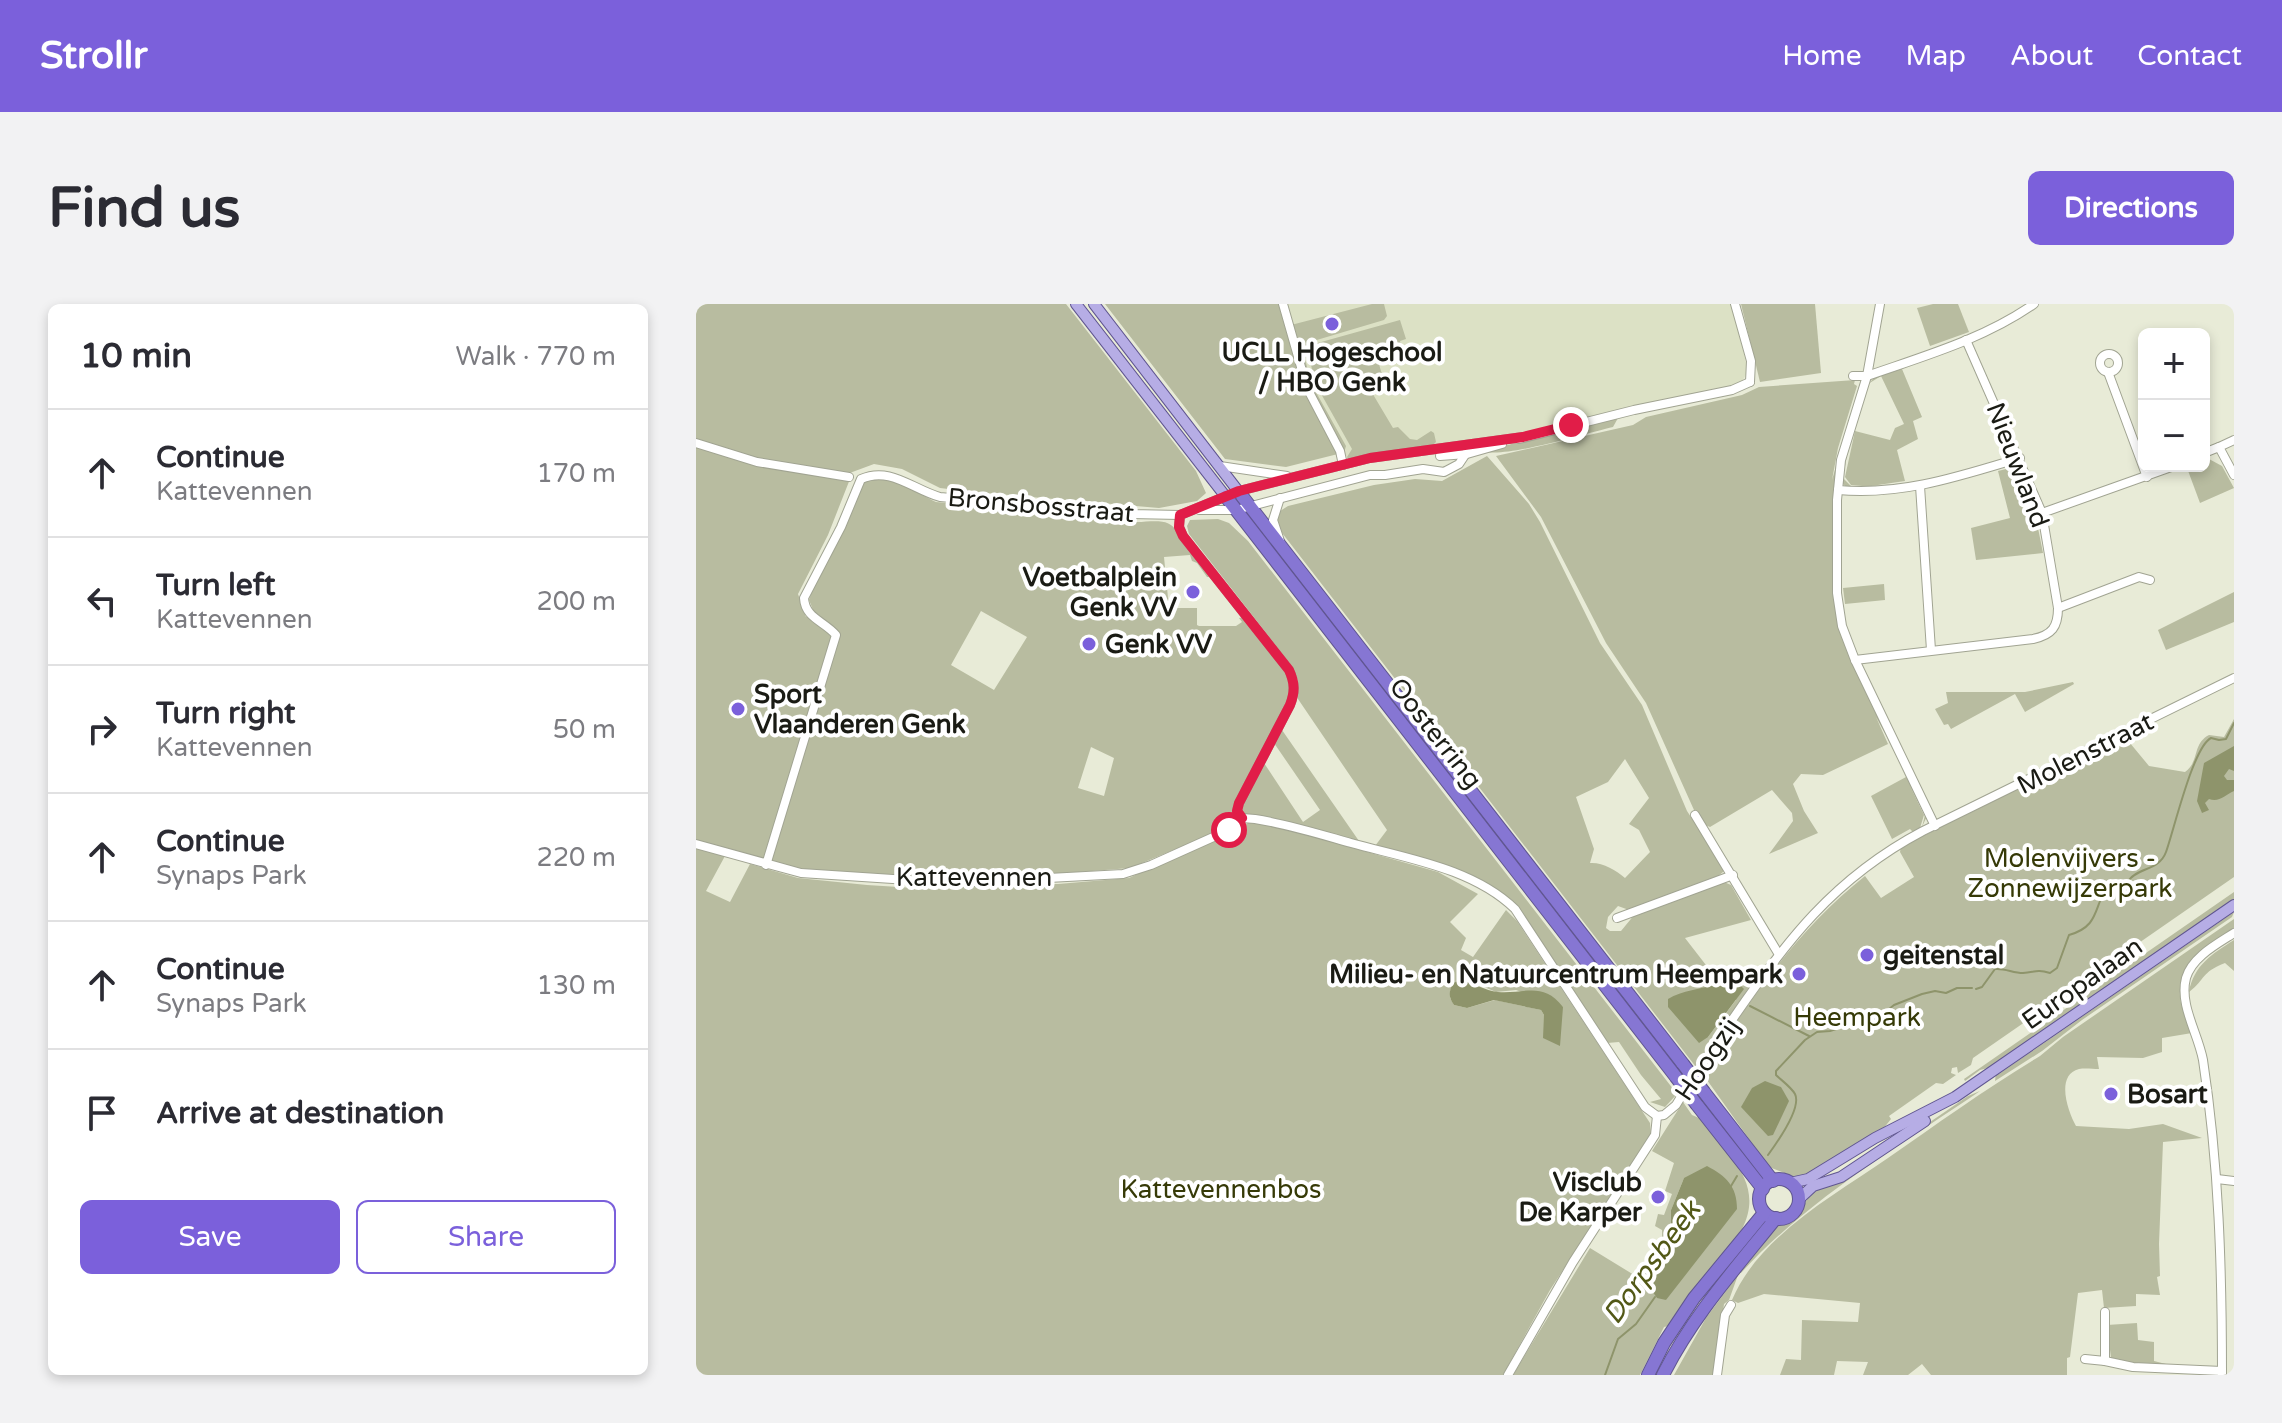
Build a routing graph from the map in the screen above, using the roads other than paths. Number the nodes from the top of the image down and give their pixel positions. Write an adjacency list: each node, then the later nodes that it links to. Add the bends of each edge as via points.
1 (1076, 304): 26 (main road, Oosterring)
2 (1094, 304): 18 (main road, Oosterring)
3 (1283, 304): 17 (street, via 1307,388)
4 (1735, 304): 14 (street, via 1752,383)
5 (1880, 304): 10 (street)
6 (2034, 304): 7 (street)
7 (1966, 340): 10 (street); 16 (street, Nieuwland)
8 (2108, 372): 23 (street)
9 (1853, 376): 10 (street)
10 (1867, 376): 25 (street, via 1841,460)
11 (2234, 440): 13 (street)
12 (696, 443): 22 (street, via 757,462)
13 (2219, 447): 15 (street); 20 (street)
14 (1463, 450): 17 (street); 28 (street, via 1459,464 1448,471 1370,475)
15 (2210, 451)
16 (2020, 458): 24 (street); 31 (street, Nieuwland)
17 (1343, 465): 21 (street)
18 (1220, 466): 21 (street); 27 (main road, Oosterring)
19 (2159, 472): 23 (street)
20 (2234, 475)
21 (1295, 476): 27 (street)
22 (849, 477)
23 (2147, 477): 31 (street)
24 (1920, 486): 25 (street); 36 (street)
25 (1838, 490): 37 (street, via 1837,593)
26 (1226, 497): 27 (street); 29 (street); 30 (highway, Oosterring)
27 (1244, 498): 28 (street); 30 (street); 33 (highway, Oosterring)
28 (1280, 498): 33 (street, via 1273,520)
29 (1198, 510): 30 (street); 32 (street)
30 (1236, 510): 51 (highway, Oosterring, bridge)
31 (2042, 513): 35 (street, Nieuwland)
32 (1180, 515): 40 (street, via 1183,536 1293,679 1290,705 1239,803); 43 (street, Bronsbosstraat, via 940,497 898,477 874,473 861,479 804,598 811,616 836,635)
33 (1281, 545): 55 (highway, Oosterring, bridge, via 1683,1064)
34 (2150, 580): 35 (street, via 2139,577)
35 (2058, 608): 36 (street, via 2058,621 2046,636)
36 (1931, 650): 37 (street)
37 (1855, 660): 41 (street)
38 (2234, 678): 41 (street, Molenstraat)
39 (1695, 815): 44 (street)
40 (1242, 818): 43 (street, Kattevennen, via 1229,830 1123,874 954,883 801,873); 50 (street, via 1429,864 1505,899 1645,1107)
41 (1935, 826): 48 (street, Hoogzij, via 1867,866 1823,902)
42 (696, 844): 43 (street, Kattevennen)
43 (766, 865)
44 (1733, 875): 46 (street); 48 (street)
45 (2234, 905): 49 (main road, Europalaan)
46 (1617, 918)
47 (2234, 933): 52 (street, via 2190,970 2184,997 2200,1047)
48 (1778, 953): 50 (street, Hoogzij, via 1672,1110)
49 (1955, 1097): 54 (main road, Europalaan, via 1808,1179); 56 (main road, Europalaan, via 1841,1177 1813,1186)
50 (1657, 1116): 67 (street, Hoogzij, via 1655,1135)
51 (1741, 1161): 55 (highway, Oosterring); 58 (highway, via 1755,1197)
52 (2217, 1179): 53 (street); 59 (street)
53 (2234, 1181)
54 (1790, 1183): 55 (highway, Europalaan); 56 (highway)
55 (1768, 1185): 57 (highway, via 1760,1200)
56 (1799, 1199): 57 (highway, Europalaan, via 1792,1214)
57 (1770, 1216): 58 (highway, Europalaan); 69 (highway, Europalaan, via 1677,1347)
58 (1746, 1235): 68 (highway, Europalaan, via 1694,1298)
59 (2222, 1289): 60 (street); 66 (street)
60 (2234, 1291)
61 (1731, 1305): 70 (street)
62 (2105, 1312): 64 (street)
63 (2085, 1359): 64 (street)
64 (2105, 1361): 65 (street)
65 (2133, 1371): 66 (street)
66 (2222, 1373)
67 (1508, 1375)
68 (1648, 1375)
69 (1663, 1375)
70 (1717, 1375)

